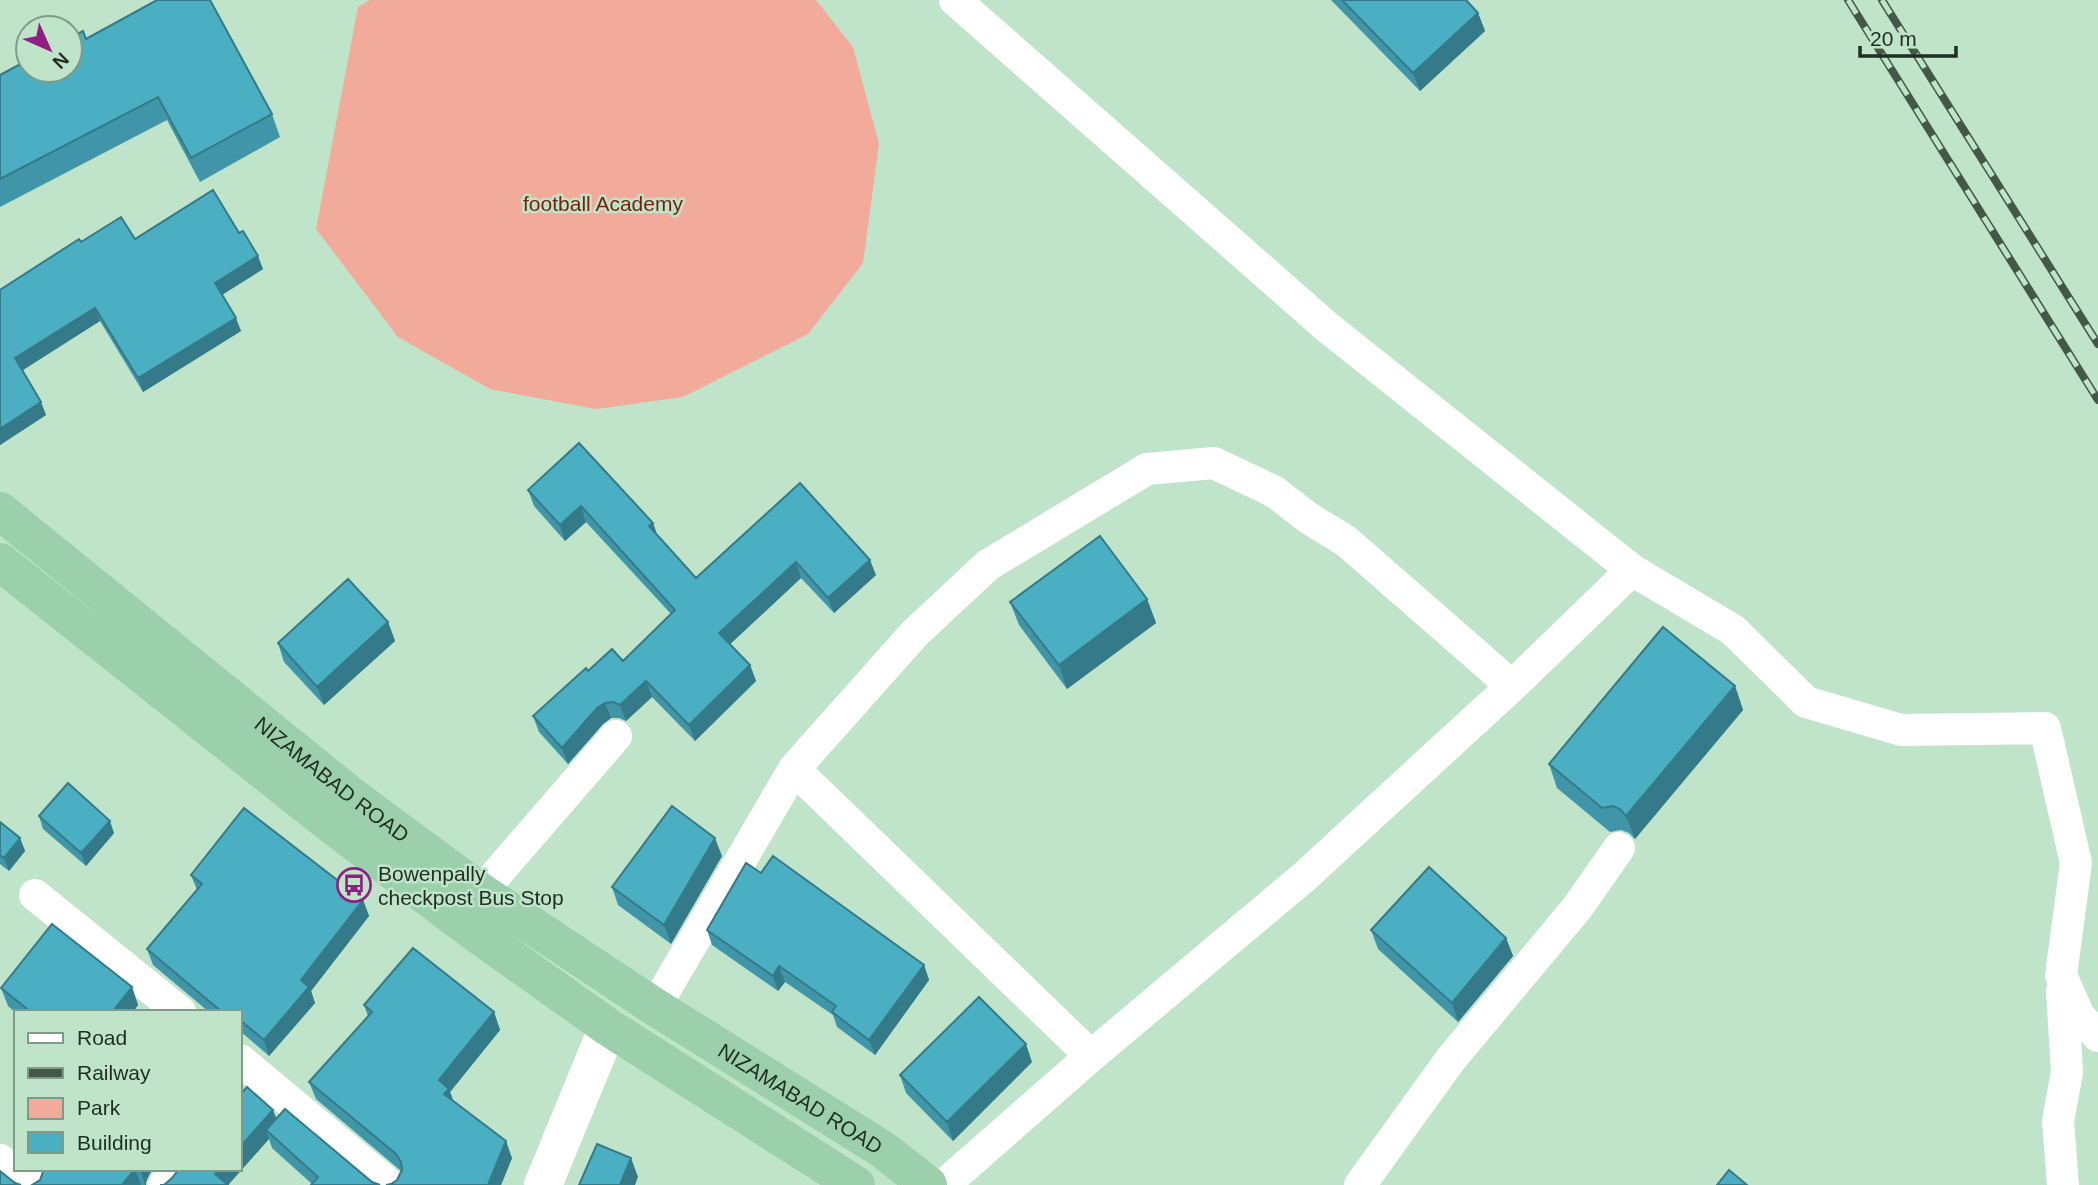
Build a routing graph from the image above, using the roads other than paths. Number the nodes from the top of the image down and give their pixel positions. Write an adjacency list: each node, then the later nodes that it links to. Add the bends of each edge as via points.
1 (955, 0): 4 (street, via 1327,327)
2 (0, 511): 9 (highway, NIZAMABAD ROAD, via 350,795)
3 (0, 562): 14 (highway, NIZAMABAD ROAD, via 332,825)
4 (1632, 570): 5 (street); 11 (street, via 1733,630 1806,702 1900,730 2045,728 2076,863)
5 (1511, 686): 7 (street, via 1346,541 1275,492 1214,463 1147,469 988,565 915,633); 16 (street, via 1304,877)
6 (616, 736): 9 (street)
7 (794, 769): 12 (street); 16 (street)
8 (1619, 848): 27 (street, via 1577,908 1451,1059)
9 (481, 892): 12 (highway, NIZAMABAD ROAD)
10 (35, 895): 13 (street)
11 (2061, 975): 15 (street, via 2079,1016); 28 (street, via 2067,1072 2058,1121)
12 (655, 1007): 25 (highway, NIZAMABAD ROAD, via 882,1149)
13 (178, 1010)
14 (608, 1027): 23 (street); 24 (highway, NIZAMABAD ROAD)
15 (2098, 1036)
16 (1091, 1056): 26 (street)
17 (244, 1073): 22 (street)
18 (0, 1160): 20 (street)
19 (14, 1171): 21 (street)
20 (14, 1171)
21 (32, 1185)
22 (390, 1185)
23 (543, 1185)
24 (856, 1185)
25 (928, 1185)
26 (944, 1185)
27 (1360, 1185)
28 (2063, 1185)

